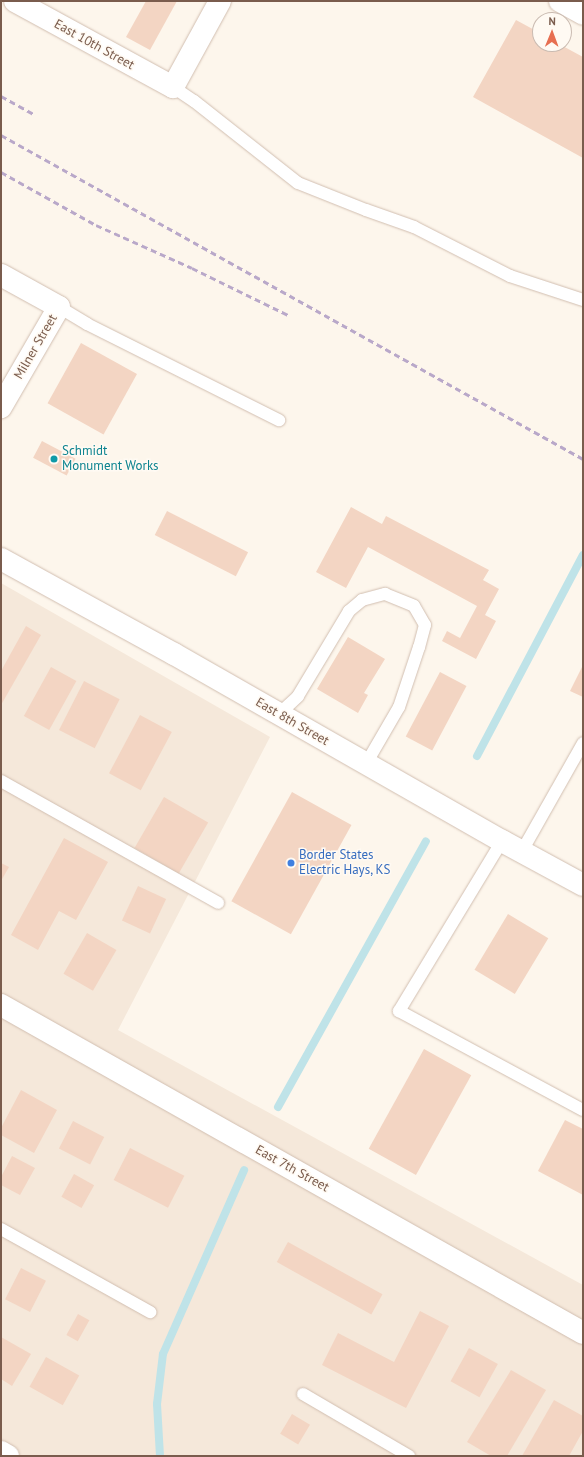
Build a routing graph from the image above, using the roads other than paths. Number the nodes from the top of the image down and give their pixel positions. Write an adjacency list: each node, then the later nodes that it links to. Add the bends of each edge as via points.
1 (15, 1): 5 (street, East 10th Street)
2 (220, 1): 5 (street)
3 (560, 1): 4 (street)
4 (583, 14)
5 (173, 87): 7 (lane, via 298,183 414,227 510,276)
6 (1, 275): 8 (street)
7 (583, 300)
8 (59, 307): 9 (street, Milner Street); 10 (lane, via 87,324)
9 (2, 404)
10 (279, 420)
11 (1, 559): 12 (street, East 8th Street)
12 (279, 714): 14 (street, East 8th Street); 14 (lane, via 298,696 349,611 362,600 385,594 414,606 425,625 420,648 398,707)
13 (583, 743): 17 (lane)
14 (366, 764): 16 (street, East 8th Street)
15 (1, 781): 19 (lane)
16 (502, 841): 17 (street, East 8th Street); 21 (lane, via 399,1011)
17 (522, 851): 18 (street, East 8th Street)
18 (583, 885)
19 (218, 903)
20 (1, 1006): 24 (street, East 7th Street)
21 (583, 1110)
22 (1, 1229): 23 (lane)
23 (150, 1312)
24 (583, 1333)
25 (302, 1394): 28 (lane)
26 (1, 1452): 27 (street)
27 (8, 1456)
28 (409, 1456)

